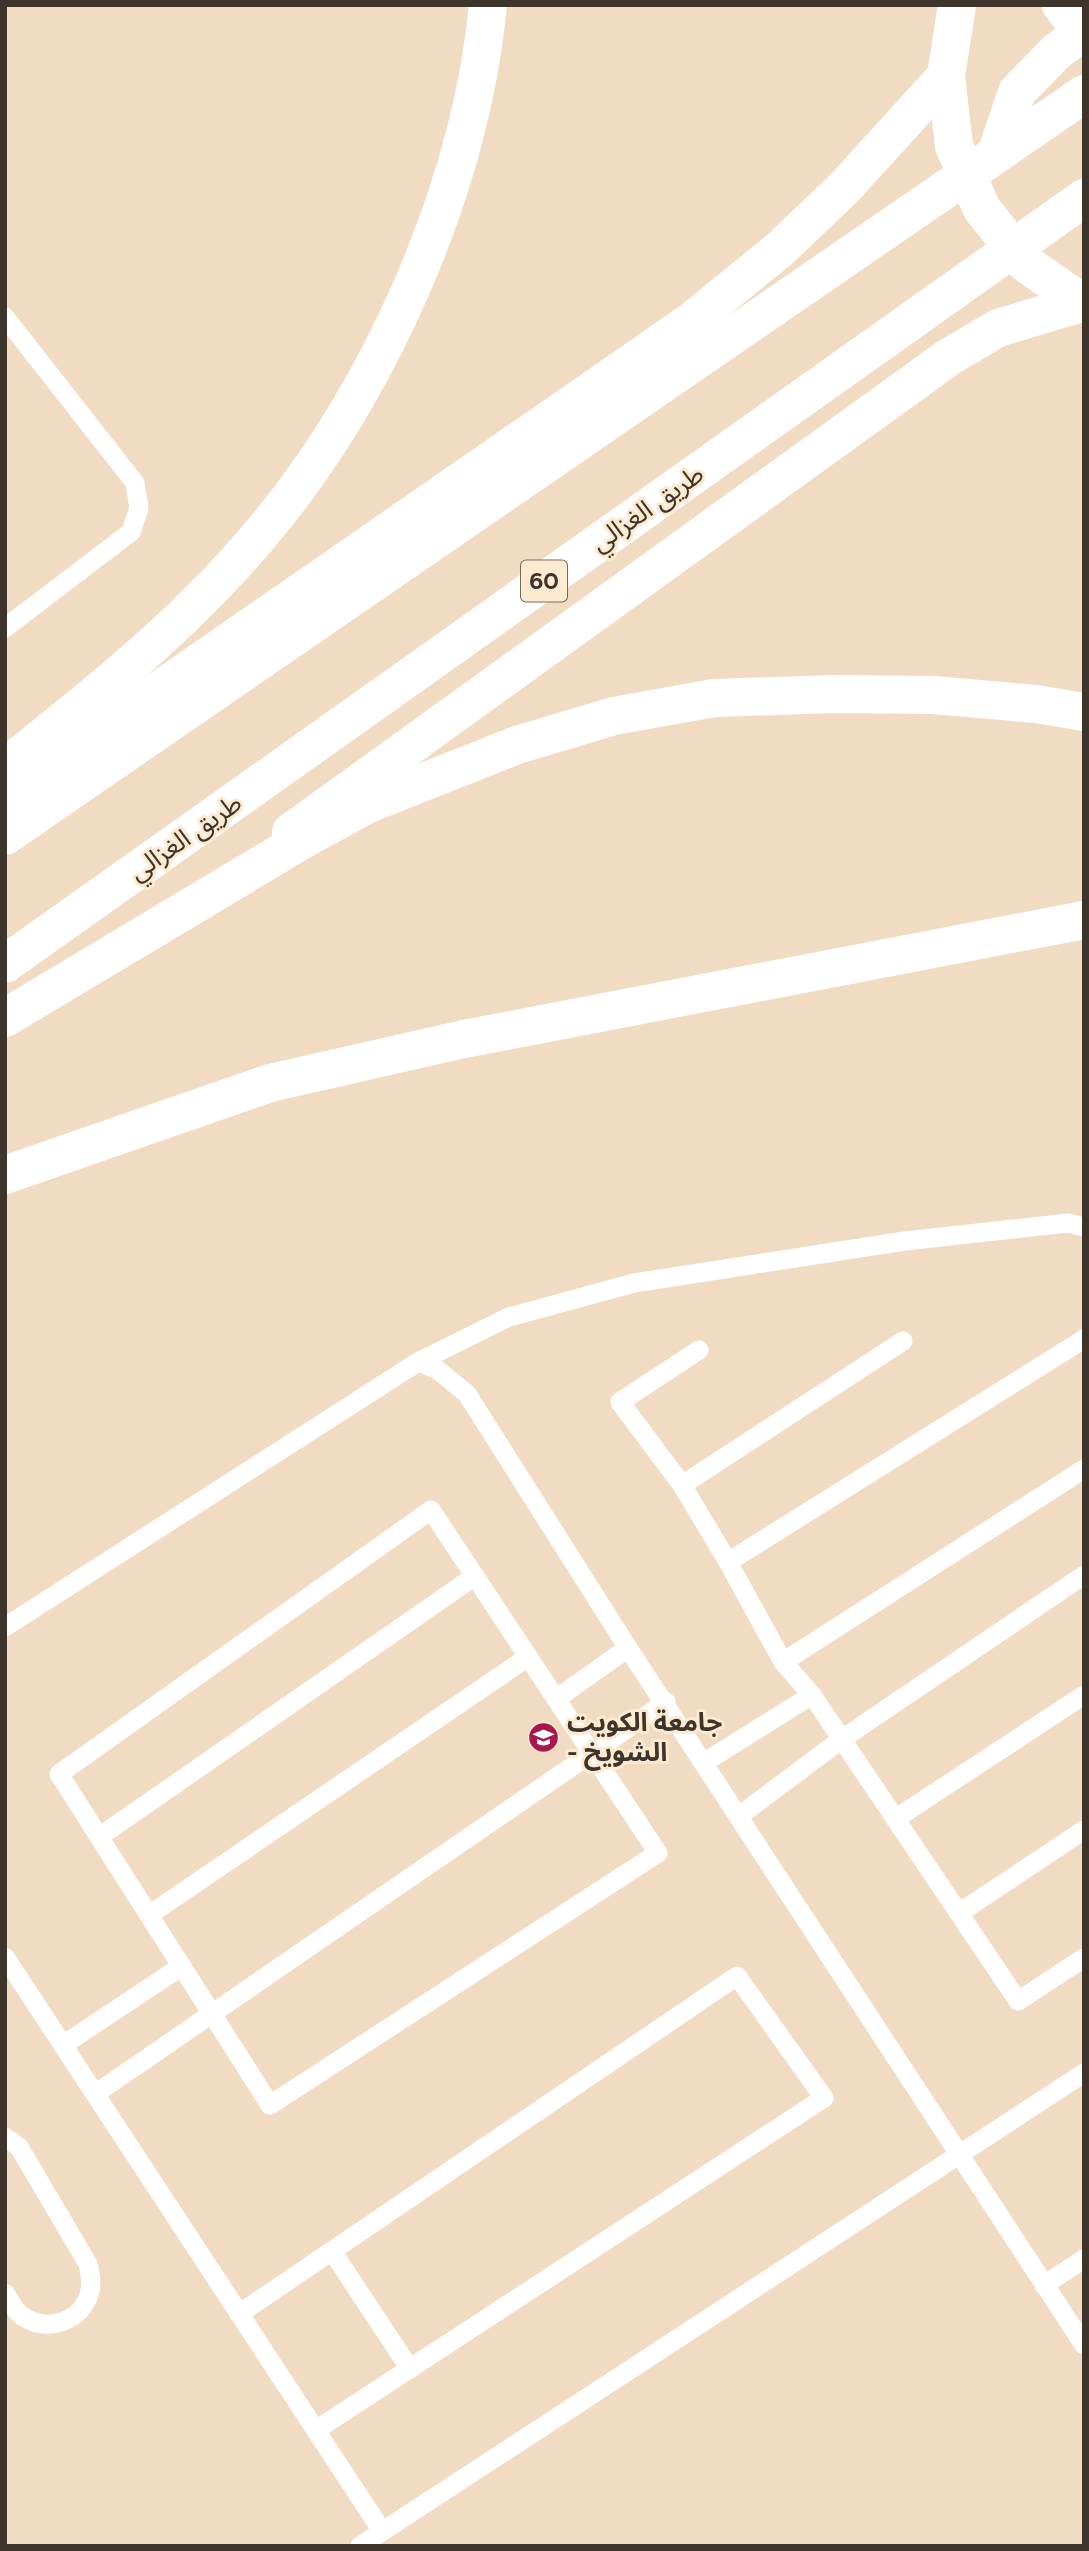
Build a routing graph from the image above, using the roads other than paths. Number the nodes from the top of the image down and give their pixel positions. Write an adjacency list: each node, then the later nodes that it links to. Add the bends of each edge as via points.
1 (488, 5): 15 (main road, via 466,129 438,220 404,308 314,466 259,537 145,653)
2 (957, 5): 5 (main road)
3 (1061, 5): 4 (main road)
4 (1084, 33): 7 (main road, via 1056,52 1017,92)
5 (946, 76): 11 (main road, via 954,146 982,209 1024,263); 16 (main road, via 844,188 780,249 693,320)
6 (1084, 94): 7 (main road)
7 (996, 154): 17 (main road)
8 (1084, 198): 10 (main road, طريق الغزالي / 60)
9 (1084, 224): 10 (main road)
10 (1030, 236): 19 (main road, طريق الغزالي / 60)
11 (1082, 304): 21 (main road, طريق الغزالي / 60, via 998,328 948,357)
12 (5, 317): 13 (lane, via 135,483 139,508 131,532)
13 (5, 628)
14 (1084, 712): 20 (main road, via 933,695 833,694 714,698 614,716 517,745 368,804)
15 (5, 766)
16 (5, 797)
17 (5, 836)
18 (1084, 920): 22 (main road, via 477,1036 270,1083)
19 (5, 964)
20 (5, 1018)
21 (5, 1038)
22 (5, 1175)
23 (1084, 1227): 27 (lane, via 1068,1223 905,1241 634,1283 509,1317)
24 (1084, 1339): 30 (lane)
25 (903, 1340): 29 (lane)
26 (699, 1350): 29 (lane, via 620,1402)
27 (418, 1362): 33 (lane); 34 (lane, via 438,1370 467,1394)
28 (1084, 1469): 36 (lane)
29 (682, 1485): 30 (lane)
30 (728, 1562): 36 (lane)
31 (1084, 1575): 41 (lane)
32 (475, 1576): 35 (lane); 47 (lane); 47 (lane, via 431,1510 59,1774)
33 (5, 1627)
34 (628, 1648): 39 (lane); 40 (lane)
35 (528, 1657): 39 (lane); 49 (lane)
36 (783, 1662): 37 (lane)
37 (812, 1695): 41 (lane); 43 (lane)
38 (1084, 1695): 45 (lane)
39 (556, 1699): 42 (lane)
40 (666, 1702): 42 (lane); 43 (lane)
41 (842, 1739): 44 (lane); 45 (lane)
42 (592, 1753): 55 (lane); 55 (lane, via 658,1853 270,2105)
43 (705, 1762): 44 (lane)
44 (739, 1815): 60 (lane)
45 (895, 1819): 48 (lane)
46 (1084, 1830): 48 (lane)
47 (99, 1837): 49 (lane)
48 (959, 1913): 51 (lane, via 1018,2001)
49 (149, 1915): 52 (lane)
50 (5, 1957): 53 (lane)
51 (1084, 1958)
52 (181, 1966): 55 (lane); 56 (lane)
53 (22, 1983): 54 (lane); 56 (lane)
54 (5, 1994)
55 (213, 2015): 58 (lane)
56 (63, 2045): 58 (lane)
57 (1084, 2073): 60 (lane)
58 (95, 2094): 65 (lane)
59 (5, 2137): 64 (lane, via 19,2147 88,2264 91,2277 91,2290 79,2312 56,2324 30,2321 18,2313)
60 (958, 2154): 63 (lane); 70 (lane)
61 (332, 2251): 65 (lane); 68 (lane); 68 (lane, via 737,1976 824,2098)
62 (1084, 2259): 63 (lane)
63 (1044, 2285): 66 (lane)
64 (5, 2293)
65 (239, 2314): 69 (lane)
66 (1078, 2324): 67 (lane)
67 (1084, 2345)
68 (410, 2369): 69 (lane)
69 (316, 2430): 70 (lane)
70 (382, 2531): 71 (lane)
71 (360, 2546)

